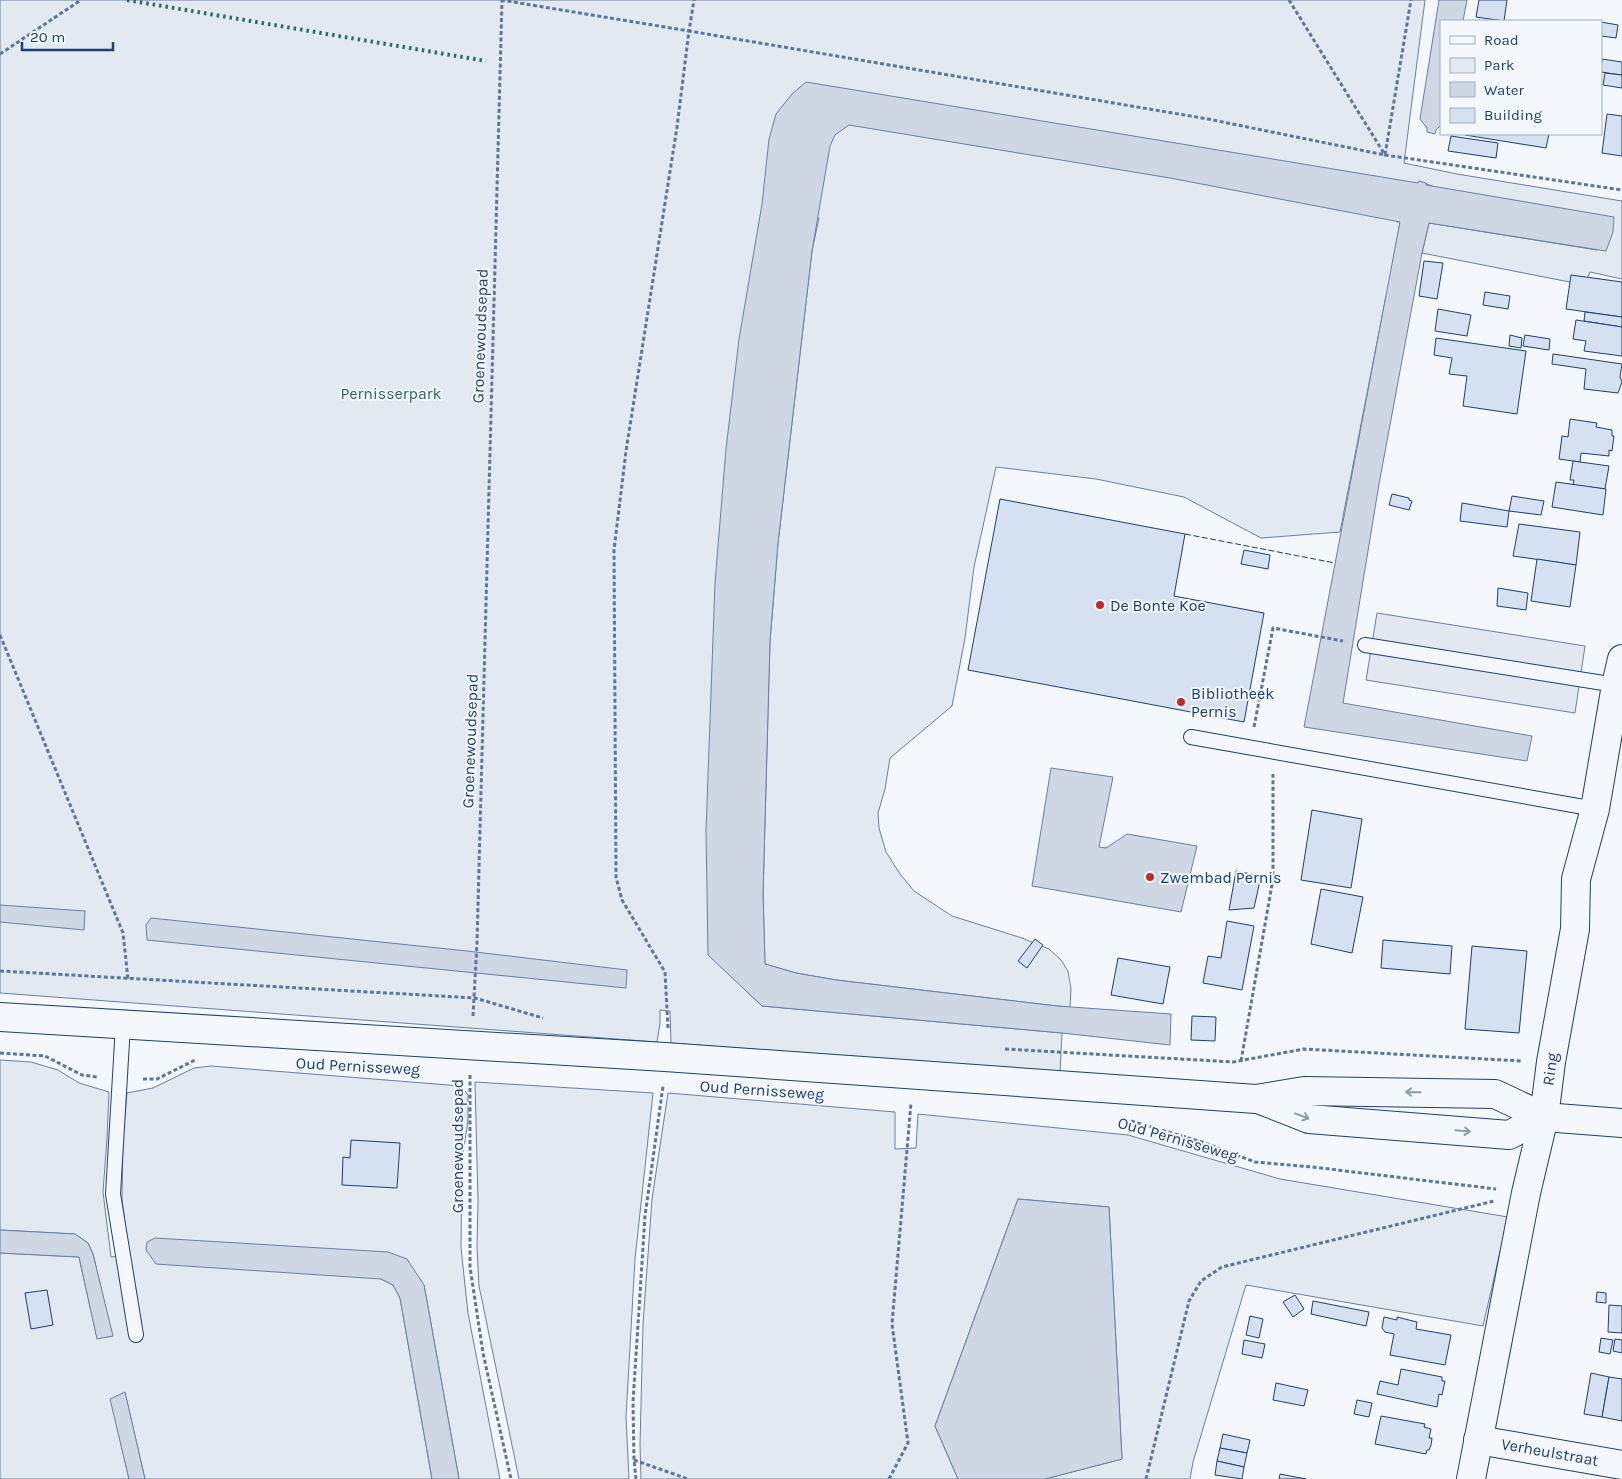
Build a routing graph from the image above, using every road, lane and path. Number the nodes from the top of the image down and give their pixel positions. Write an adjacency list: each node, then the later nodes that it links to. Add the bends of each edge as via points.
1 (81, 0): 7 (path)
2 (501, 0): 6 (path); 19 (path, Groenewoudsepad)
3 (694, 0): 6 (path)
4 (1289, 0): 8 (path)
5 (1410, 0): 8 (path)
6 (689, 32): 8 (path, via 1208,119); 25 (path, via 614,550 616,877 622,900 665,972 668,1030)
7 (0, 54)
8 (1386, 156): 9 (path)
9 (1622, 190)
10 (0, 635): 18 (path, via 122,933)
11 (1365, 645): 12 (lane); 14 (path, via 1273,628)
12 (1620, 666): 16 (street, Ring)
13 (1191, 737): 14 (lane)
14 (1251, 747): 15 (lane)
15 (1273, 751): 16 (lane); 27 (path, via 1273,879)
16 (1595, 809): 28 (street, Ring, via 1576,879 1575,929)
17 (0, 972): 18 (path)
18 (128, 979): 19 (path)
19 (475, 998): 22 (path, Groenewoudsepad)
20 (0, 1017): 21 (street, Oud Pernisseweg)
21 (123, 1025): 22 (street, Oud Pernisseweg); 29 (lane)
22 (471, 1045): 25 (street, Oud Pernisseweg); 40 (path, Groenewoudsepad, via 470,1267 483,1353)
23 (995, 1048): 27 (path)
24 (0, 1053): 29 (path, via 45,1056 82,1075)
25 (665, 1057): 30 (street, Oud Pernisseweg); 38 (path, via 645,1216 633,1402)
26 (196, 1058): 29 (path, via 157,1079)
27 (1241, 1061): 28 (path, via 1304,1049)
28 (1551, 1062): 32 (street, Ring)
29 (120, 1080): 36 (lane, via 113,1194)
30 (1256, 1098): 32 (street, Oud Pernisseweg, one-way to 30, via 1496,1094 1304,1091); 32 (street, Oud Pernisseweg, one-way to 32, via 1309,1119 1509,1135)
31 (911, 1099): 43 (path, via 892,1324 908,1444)
32 (1544, 1117): 34 (street); 35 (street, Ring)
33 (1127, 1120): 35 (path, Oud Pernisseweg, via 1255,1162)
34 (1622, 1123)
35 (1526, 1193): 37 (street, Ring); 44 (path, via 1222,1267 1201,1281 1189,1301)
36 (136, 1335)
37 (1478, 1440): 39 (street, Verheulstraat); 45 (street, Ring)
38 (634, 1460): 41 (path); 42 (path)
39 (1622, 1465)
40 (511, 1479)
41 (636, 1479)
42 (688, 1479)
43 (889, 1479)
44 (1146, 1479)
45 (1471, 1479)

